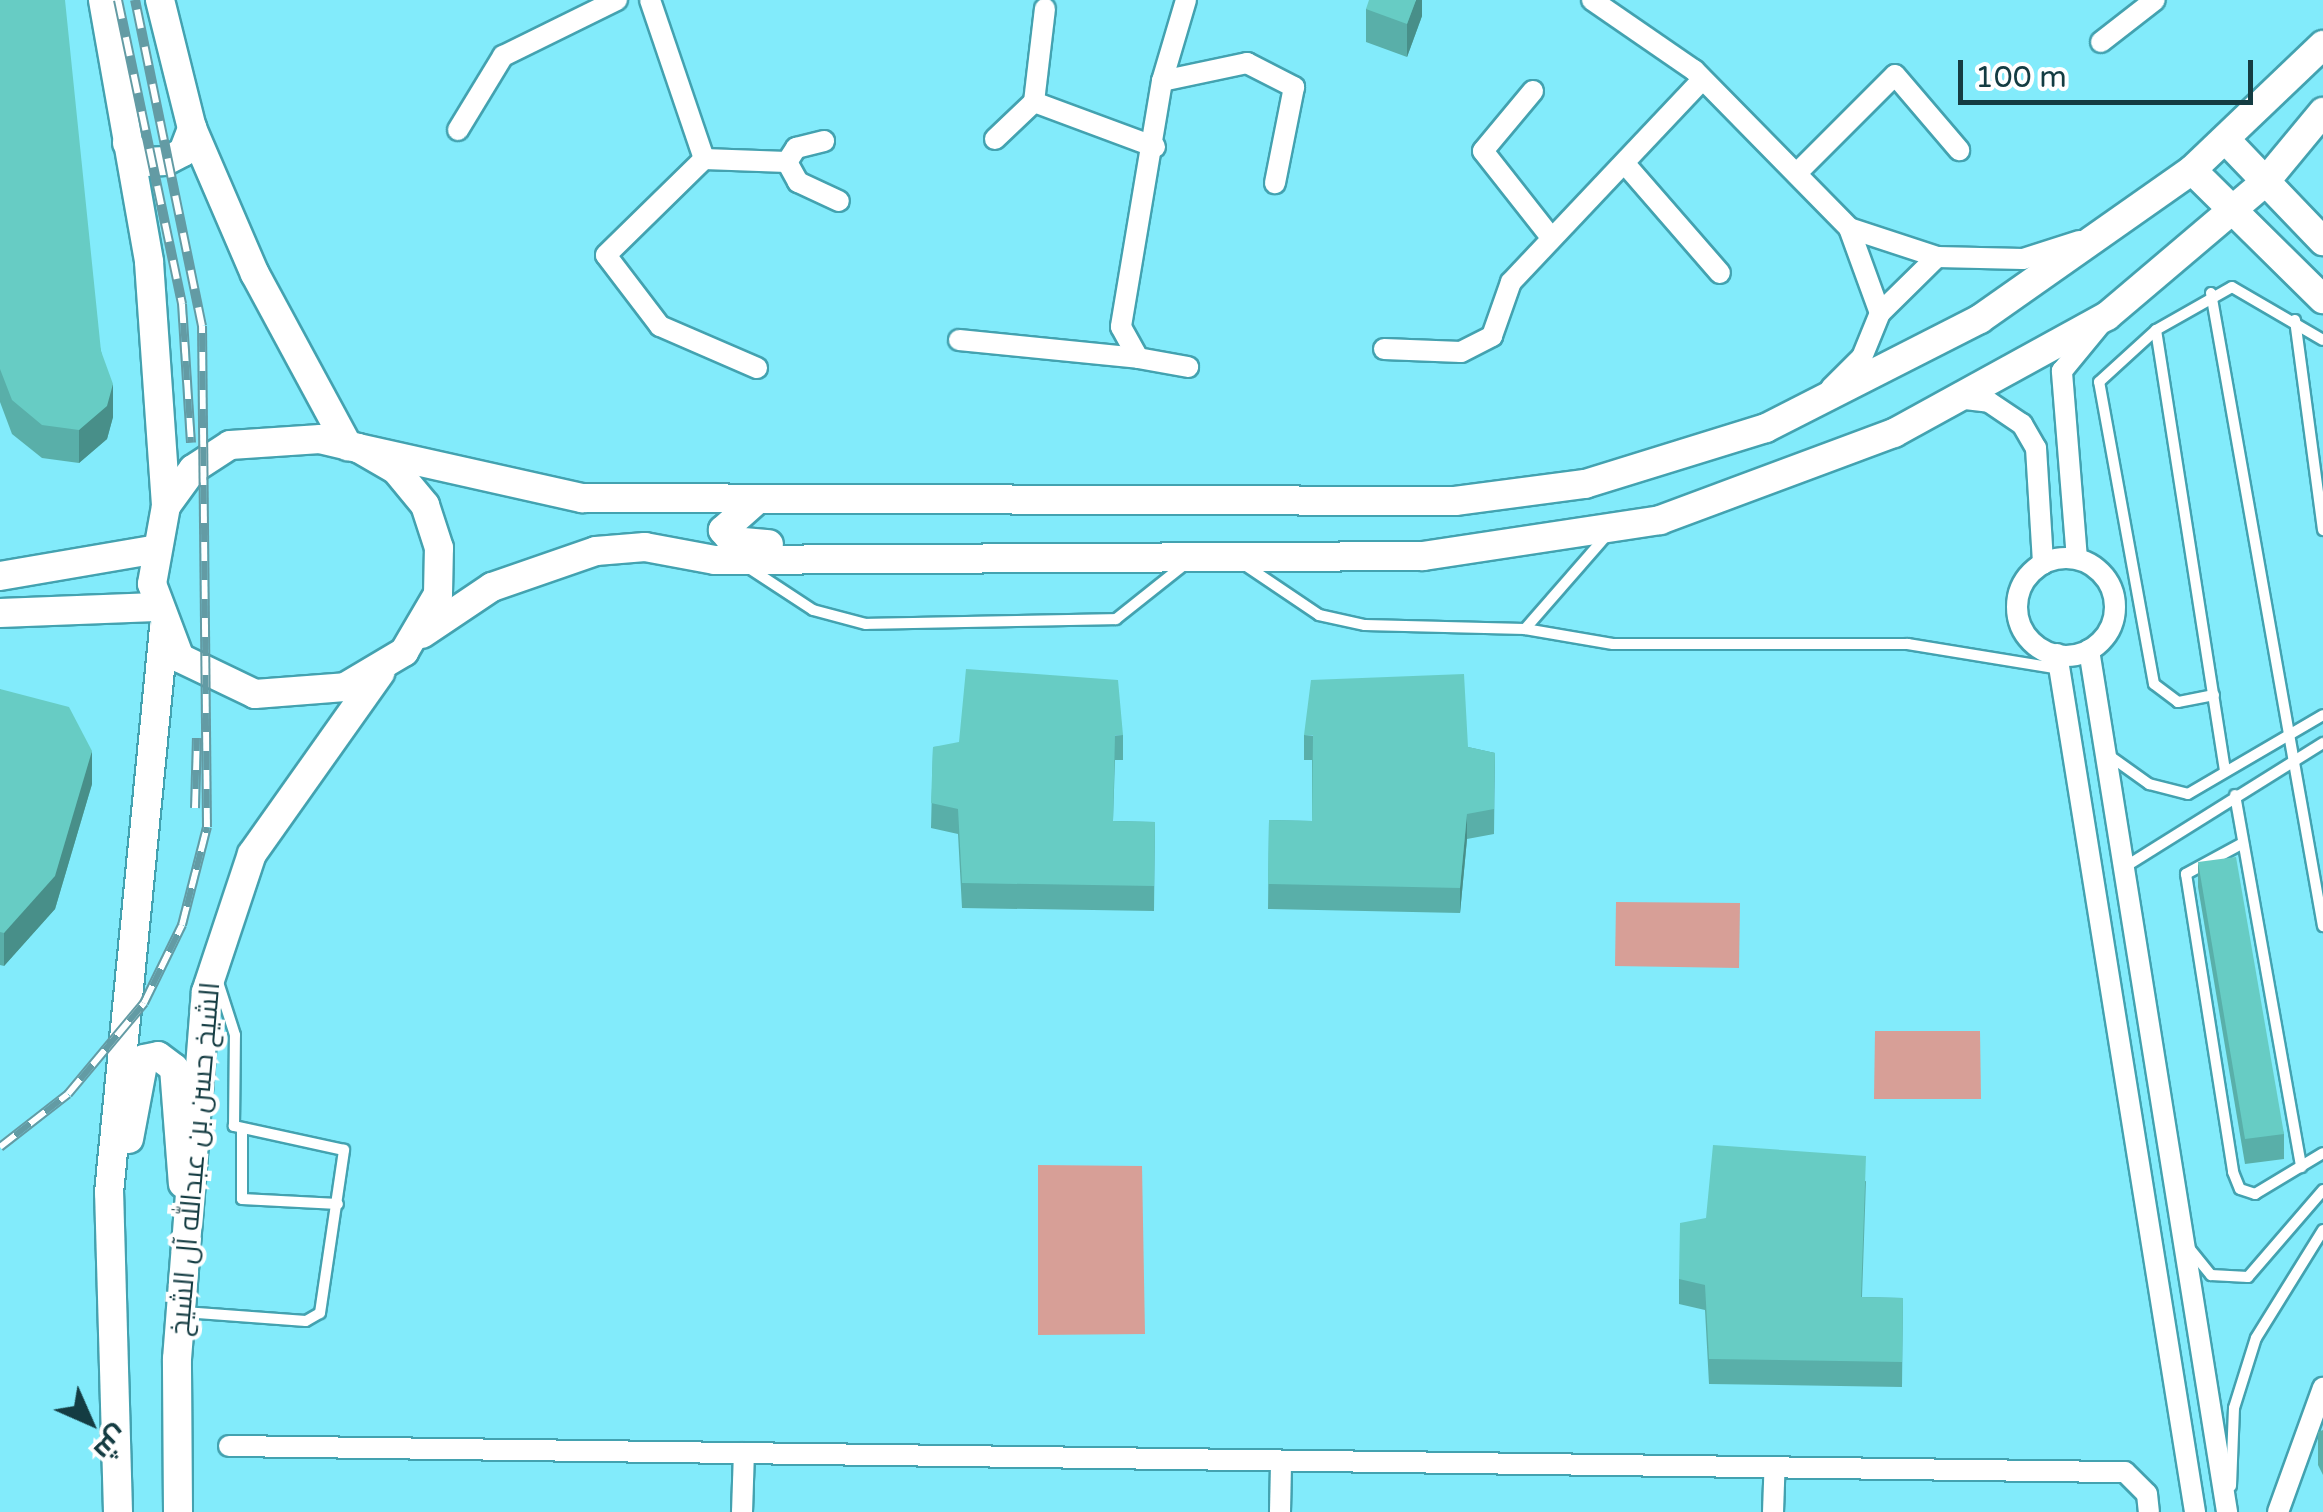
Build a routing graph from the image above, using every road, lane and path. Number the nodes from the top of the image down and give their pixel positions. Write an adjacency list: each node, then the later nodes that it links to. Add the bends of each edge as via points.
1 (103, 0): 21 (street)
2 (160, 0): 16 (street, الشيخ حسن بن عبدالله آل الشيخ)
3 (616, 0): 17 (street, via 503,56)
4 (650, 0): 24 (street)
5 (1186, 0): 11 (street)
6 (1592, 0): 12 (street)
7 (2154, 0): 9 (street)
8 (1046, 9): 14 (street)
9 (2101, 42)
10 (2323, 45): 20 (street)
11 (1162, 80): 22 (street); 29 (street, via 1247,64 1294,87)
12 (1702, 80): 26 (street); 27 (street)
13 (1533, 91): 35 (street, via 1483,151)
14 (1034, 102): 18 (street); 22 (street)
15 (2323, 112): 30 (street)
16 (192, 128): 21 (street, via 183,152 166,161 145,162); 53 (street, الشيخ حسن بن عبدالله آل الشيخ, via 255,274)
17 (458, 130)
18 (995, 139)
19 (824, 140): 25 (street, via 796,148)
20 (2228, 142): 28 (street); 30 (street)
21 (128, 143): 55 (street, via 149,262)
22 (1155, 146): 48 (street, via 1121,327)
23 (1959, 150): 27 (street, via 1895,75)
24 (704, 159): 25 (street); 50 (street, via 606,255 660,326)
25 (787, 162): 31 (street, via 798,182)
26 (1626, 165): 35 (street); 38 (street)
27 (1800, 170): 33 (street)
28 (2192, 170): 32 (street); 34 (street)
29 (1275, 182)
30 (2264, 182): 32 (street); 36 (street)
31 (840, 201)
32 (2228, 212): 40 (street); 42 (street)
33 (1849, 228): 37 (street); 41 (street)
34 (2104, 232): 37 (street, via 2023,260); 52 (street, via 1980,320)
35 (1550, 236): 47 (street, via 1511,282 1492,336 1461,352)
36 (2323, 242)
37 (1937, 257): 41 (street)
38 (1720, 272)
39 (2211, 293): 43 (lane, via 2252,294); 44 (lane); 75 (lane)
40 (2323, 299)
41 (1880, 312): 52 (street, via 1862,357)
42 (2108, 316): 51 (street); 61 (street, via 2062,371)
43 (2295, 320): 46 (lane); 56 (lane)
44 (2156, 330): 73 (lane); 73 (lane, via 2103,372 2098,399 2154,684 2178,702)
45 (959, 340): 48 (street)
46 (2323, 340)
47 (1384, 349)
48 (1138, 358): 49 (street)
49 (1188, 367)
50 (757, 368)
51 (1957, 398): 57 (street, via 1807,472); 64 (street, via 1989,402 2036,448)
52 (1812, 406): 54 (street, via 1663,465 1509,496)
53 (352, 447): 54 (street, via 545,495); 55 (street, via 230,445 192,469); 69 (street, الشيخ حسن بن عبدالله آل الشيخ, via 396,470 425,505 439,548 438,594)
54 (759, 498): 63 (street, via 728,516 726,537)
55 (166, 506): 58 (street)
56 (2323, 530)
57 (1610, 532): 60 (street, via 1470,552); 68 (lane)
58 (152, 550): 65 (street); 67 (street)
59 (1193, 559): 60 (street); 62 (lane, via 1116,620 866,624 813,610); 63 (street)
60 (1236, 559): 68 (lane, via 1318,615)
61 (2077, 559): 64 (street); 70 (street, via 2103,574 2115,604 2108,631)
62 (737, 560): 63 (street); 69 (street, via 645,548 582,553 492,588)
63 (819, 560)
64 (2042, 564): 71 (street, via 2024,583 2018,614 2030,638)
65 (0, 576)
66 (0, 613): 67 (street)
67 (160, 618): 72 (street, الشيخ حسن بن عبدالله آل الشيخ, via 180,658 255,694 301,695); 89 (street)
68 (1525, 629): 71 (lane, via 1613,644 1908,644)
69 (422, 634): 72 (street, الشيخ حسن بن عبدالله آل الشيخ)
70 (2089, 650): 71 (street); 77 (street)
71 (2056, 661): 106 (street)
72 (380, 673): 84 (street, الشيخ حسن بن عبدالله آل الشيخ, via 252,854)
73 (2214, 695): 79 (lane)
74 (2323, 714): 75 (lane)
75 (2290, 734): 78 (lane); 79 (lane)
76 (2323, 743): 78 (lane)
77 (2104, 752): 79 (lane, via 2166,791 2188,794); 82 (street)
78 (2298, 757): 80 (lane); 83 (lane)
79 (2225, 771)
80 (2235, 795): 81 (lane); 82 (lane)
81 (2243, 843): 87 (lane); 87 (lane, via 2186,874 2233,1172 2240,1189 2256,1194)
82 (2122, 868): 93 (street)
83 (2323, 926)
84 (213, 966): 85 (lane, via 235,1035 230,1118); 91 (street, الشيخ حسن بن عبدالله آل الشيخ)
85 (242, 1130): 90 (lane, via 335,1142 344,1150); 90 (lane, via 242,1200)
86 (2323, 1153): 87 (lane)
87 (2302, 1167)
88 (2323, 1190): 93 (lane, via 2248,1278 2211,1275)
89 (110, 1193): 91 (street, via 144,1059 158,1056 174,1068 172,1139); 100 (street)
90 (338, 1204): 94 (lane, via 320,1313 306,1321)
91 (188, 1210): 94 (street, الشيخ حسن بن عبدالله آل الشيخ)
92 (2323, 1230): 107 (lane, via 2256,1338 2234,1408)
93 (2184, 1241): 107 (street)
94 (180, 1312): 101 (street, الشيخ حسن بن عبدالله آل الشيخ)
95 (2323, 1388): 108 (street)
96 (228, 1446): 97 (street)
97 (744, 1453): 98 (street); 102 (street)
98 (1281, 1464): 99 (street); 103 (street)
99 (1774, 1474): 104 (street); 105 (street, via 2126,1472 2147,1494)
100 (118, 1512)
101 (178, 1512)
102 (742, 1512)
103 (1280, 1512)
104 (1773, 1512)
105 (2149, 1512)
106 (2195, 1512)
107 (2229, 1512)
108 (2278, 1512)

